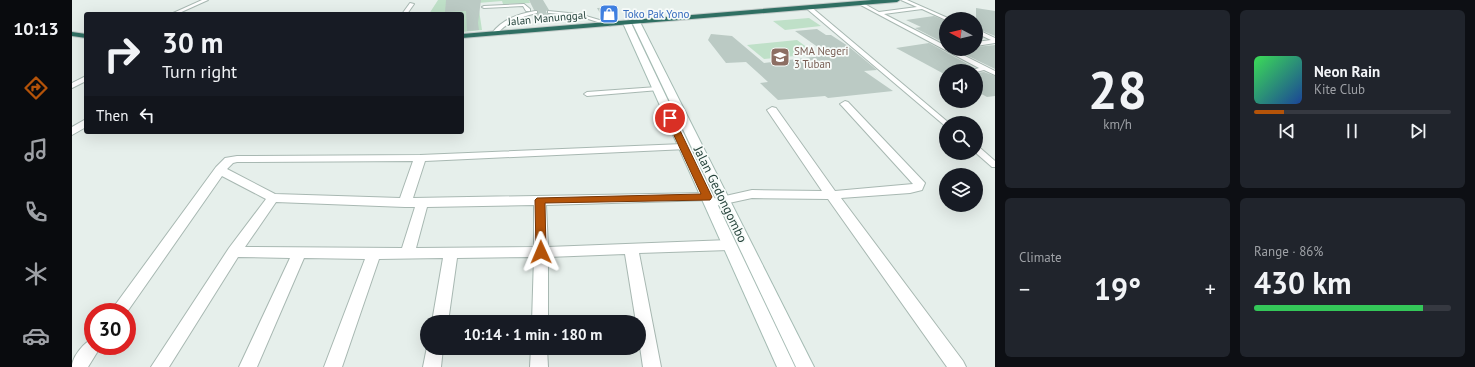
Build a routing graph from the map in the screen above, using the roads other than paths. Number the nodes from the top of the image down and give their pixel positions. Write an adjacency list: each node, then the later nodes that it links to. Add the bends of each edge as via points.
1 (206, 0): 10 (lane)
2 (897, 0): 4 (highway, Jalan Manunggal)
3 (903, 0): 8 (lane)
4 (859, 3): 7 (highway, Jalan Manunggal); 13 (lane)
5 (412, 4): 11 (lane)
6 (484, 7): 9 (lane, via 522,4 526,5)
7 (808, 7): 16 (highway, Jalan Manunggal); 35 (lane)
8 (923, 8): 13 (lane); 14 (lane)
9 (528, 10): 15 (lane); 15 (lane, via 536,13)
10 (178, 12)
11 (406, 12)
12 (550, 12): 17 (lane, via 579,15)
13 (878, 13): 25 (lane)
14 (939, 15)
15 (509, 20): 18 (lane)
16 (631, 22): 17 (highway, Jalan Manunggal); 31 (street, Jalan Gedongombo); 47 (street, Jalan Gedongombo)
17 (610, 24): 18 (highway, Jalan Manunggal)
18 (495, 34): 22 (highway, Jalan Manunggal)
19 (983, 34): 23 (lane)
20 (73, 35): 21 (highway)
21 (84, 36)
22 (464, 36)
23 (995, 40): 24 (lane)
24 (983, 43)
25 (939, 45)
26 (961, 56): 27 (lane)
27 (985, 68): 28 (lane)
28 (994, 72)
29 (84, 79): 30 (lane)
30 (72, 86)
31 (657, 89): 32 (lane); 38 (street, Jalan Gedongombo)
32 (587, 94)
33 (845, 104): 43 (street, via 919,183 918,187 910,189)
34 (772, 110): 43 (street)
35 (939, 118)
36 (84, 123): 37 (street)
37 (72, 132)
38 (684, 147): 40 (street); 46 (street, Jalan Gedongombo)
39 (983, 155): 41 (lane)
40 (420, 158): 42 (street, via 237,158 229,160); 48 (street)
41 (995, 164)
42 (220, 170): 44 (street); 58 (street)
43 (832, 195): 47 (street, via 752,194); 73 (street)
44 (274, 198): 48 (street); 52 (street)
45 (540, 200): 46 (street); 49 (street); 53 (street)
46 (708, 200): 47 (street); 50 (street, Jalan Gedongombo)
47 (725, 201): 72 (street, Jalan Gedongombo)
48 (405, 203): 49 (street)
49 (422, 203): 55 (street)
50 (729, 245): 51 (street); 71 (street, Jalan Gedongombo)
51 (631, 248): 53 (street); 70 (street)
52 (234, 252): 54 (street); 65 (street)
53 (541, 252): 56 (street); 60 (street)
54 (299, 253): 57 (street); 66 (street)
55 (408, 253): 56 (street); 57 (street)
56 (451, 253): 59 (street)
57 (374, 254): 67 (street)
58 (124, 303)
59 (441, 315)
60 (540, 315)
61 (87, 355): 64 (street)
62 (434, 355): 68 (street)
63 (539, 355): 69 (street)
64 (78, 367)
65 (160, 367)
66 (248, 367)
67 (333, 367)
68 (432, 367)
69 (539, 367)
70 (652, 367)
71 (786, 367)
72 (805, 367)
73 (958, 367)

